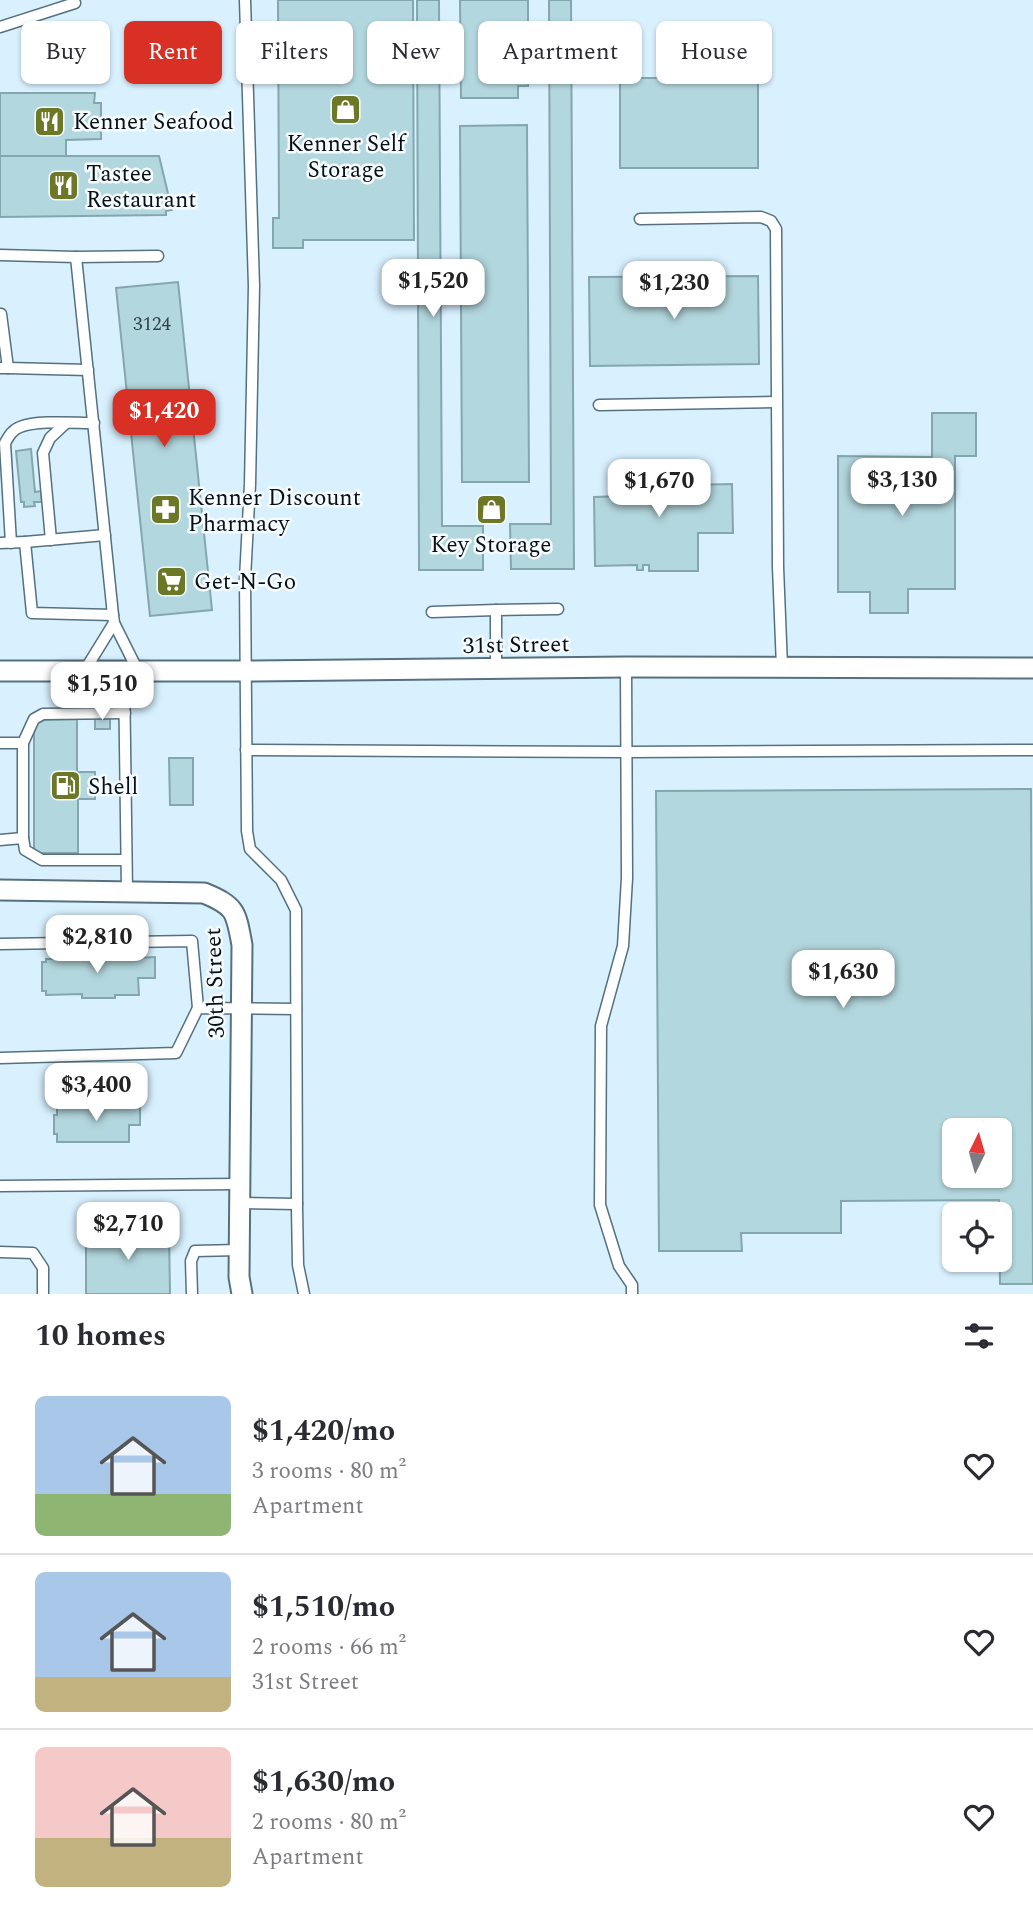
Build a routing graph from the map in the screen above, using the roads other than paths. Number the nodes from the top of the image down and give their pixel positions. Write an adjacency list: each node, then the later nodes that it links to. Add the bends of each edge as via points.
1 (245, 0): 30 (lane, via 254,286)
2 (75, 3): 3 (lane)
3 (0, 27)
4 (640, 219): 11 (lane, via 761,217 771,221 776,229)
5 (0, 255): 7 (lane)
6 (158, 256): 7 (lane)
7 (76, 257): 10 (lane)
8 (1, 314): 9 (lane)
9 (4, 368): 10 (lane)
10 (88, 370): 14 (lane)
11 (776, 402): 12 (lane); 24 (lane)
12 (599, 405)
13 (66, 423): 14 (lane); 16 (lane, via 50,438 43,453); 18 (lane, via 21,426 5,443)
14 (94, 423): 15 (lane)
15 (105, 535): 16 (lane); 22 (lane)
16 (51, 540): 17 (lane)
17 (25, 542): 18 (lane); 22 (lane, via 32,613)
18 (5, 543)
19 (558, 609): 20 (lane)
20 (496, 610): 21 (lane); 25 (lane)
21 (432, 612)
22 (114, 619): 28 (lane); 29 (lane)
23 (626, 667): 24 (street, 31st Street); 25 (street, 31st Street); 36 (lane)
24 (782, 667): 26 (street, 31st Street)
25 (496, 668): 30 (street, 31st Street)
26 (1033, 668)
27 (0, 671): 28 (street, 31st Street)
28 (84, 671): 29 (street, 31st Street)
29 (131, 671): 30 (street, 31st Street); 31 (lane)
30 (245, 671): 34 (lane)
31 (124, 713): 33 (lane, via 43,714 28,727); 39 (lane)
32 (0, 743): 33 (lane)
33 (23, 743): 37 (lane)
34 (246, 750): 36 (lane); 45 (lane, via 250,849 281,880 296,909)
35 (1033, 750): 36 (lane)
36 (627, 752): 56 (lane, via 623,946 601,1026 600,1205)
37 (23, 838): 38 (lane); 39 (lane, via 24,850 42,860)
38 (0, 840)
39 (126, 860): 41 (lane)
40 (0, 890): 41 (street, 30th Street)
41 (127, 891): 44 (street, 30th Street, via 204,893 224,901 236,916 242,944)
42 (0, 944): 43 (lane, via 192,941)
43 (198, 1008): 44 (lane); 46 (lane, via 176,1053)
44 (240, 1008): 45 (lane); 48 (street, 30th Street)
45 (296, 1009): 49 (lane)
46 (0, 1058)
47 (0, 1186): 48 (lane)
48 (240, 1194): 49 (lane); 50 (street, 30th Street)
49 (297, 1203): 55 (lane, via 298,1265)
50 (239, 1250): 53 (lane, via 195,1251); 54 (street, 30th Street)
51 (0, 1252): 52 (lane, via 33,1254 43,1268)
52 (43, 1294)
53 (192, 1294)
54 (242, 1294)
55 (304, 1294)
56 (632, 1294)

